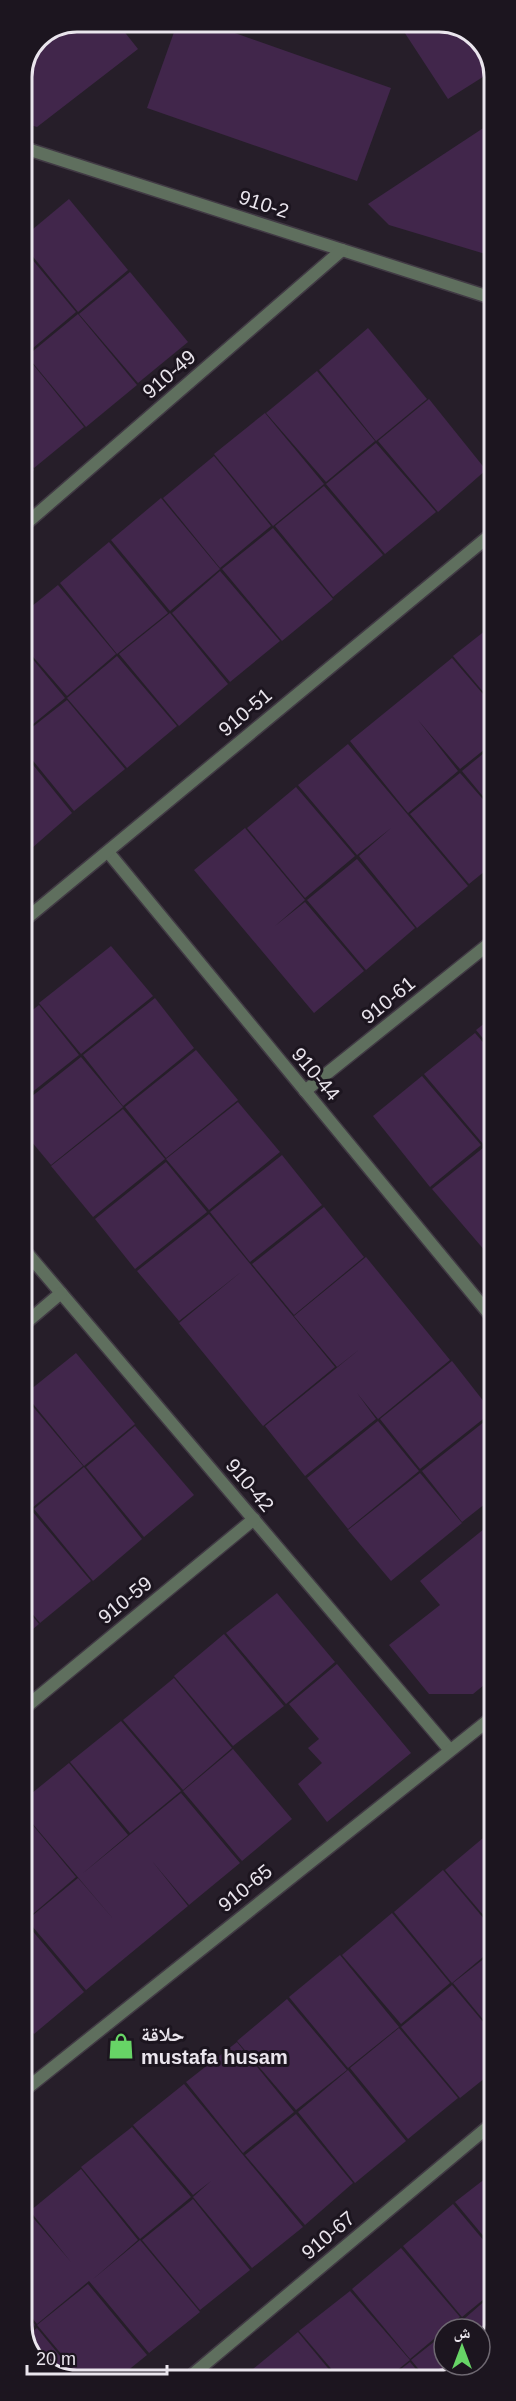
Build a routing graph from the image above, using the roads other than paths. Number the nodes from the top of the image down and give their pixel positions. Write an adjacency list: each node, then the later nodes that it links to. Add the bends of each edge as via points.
1 (32, 151): 2 (street, 910-2)
2 (342, 250): 3 (street, 910-2); 4 (street, 910-49)
3 (484, 295)
4 (32, 518)
5 (484, 540): 6 (street, 910-51)
6 (108, 852): 7 (street, 910-51); 9 (street, 910-44)
7 (32, 914)
8 (484, 948): 9 (street, 910-61)
9 (305, 1091): 12 (street, 910-44)
10 (32, 1259): 11 (street, 910-42)
11 (61, 1293): 13 (street); 14 (street, 910-42)
12 (484, 1306)
13 (32, 1318)
14 (254, 1520): 15 (street, 910-59); 17 (street, 910-42)
15 (32, 1702)
16 (484, 1723): 17 (street, 910-65)
17 (449, 1749): 18 (street, 910-65)
18 (32, 2084)
19 (484, 2130): 20 (street, 910-67)
20 (199, 2369)

